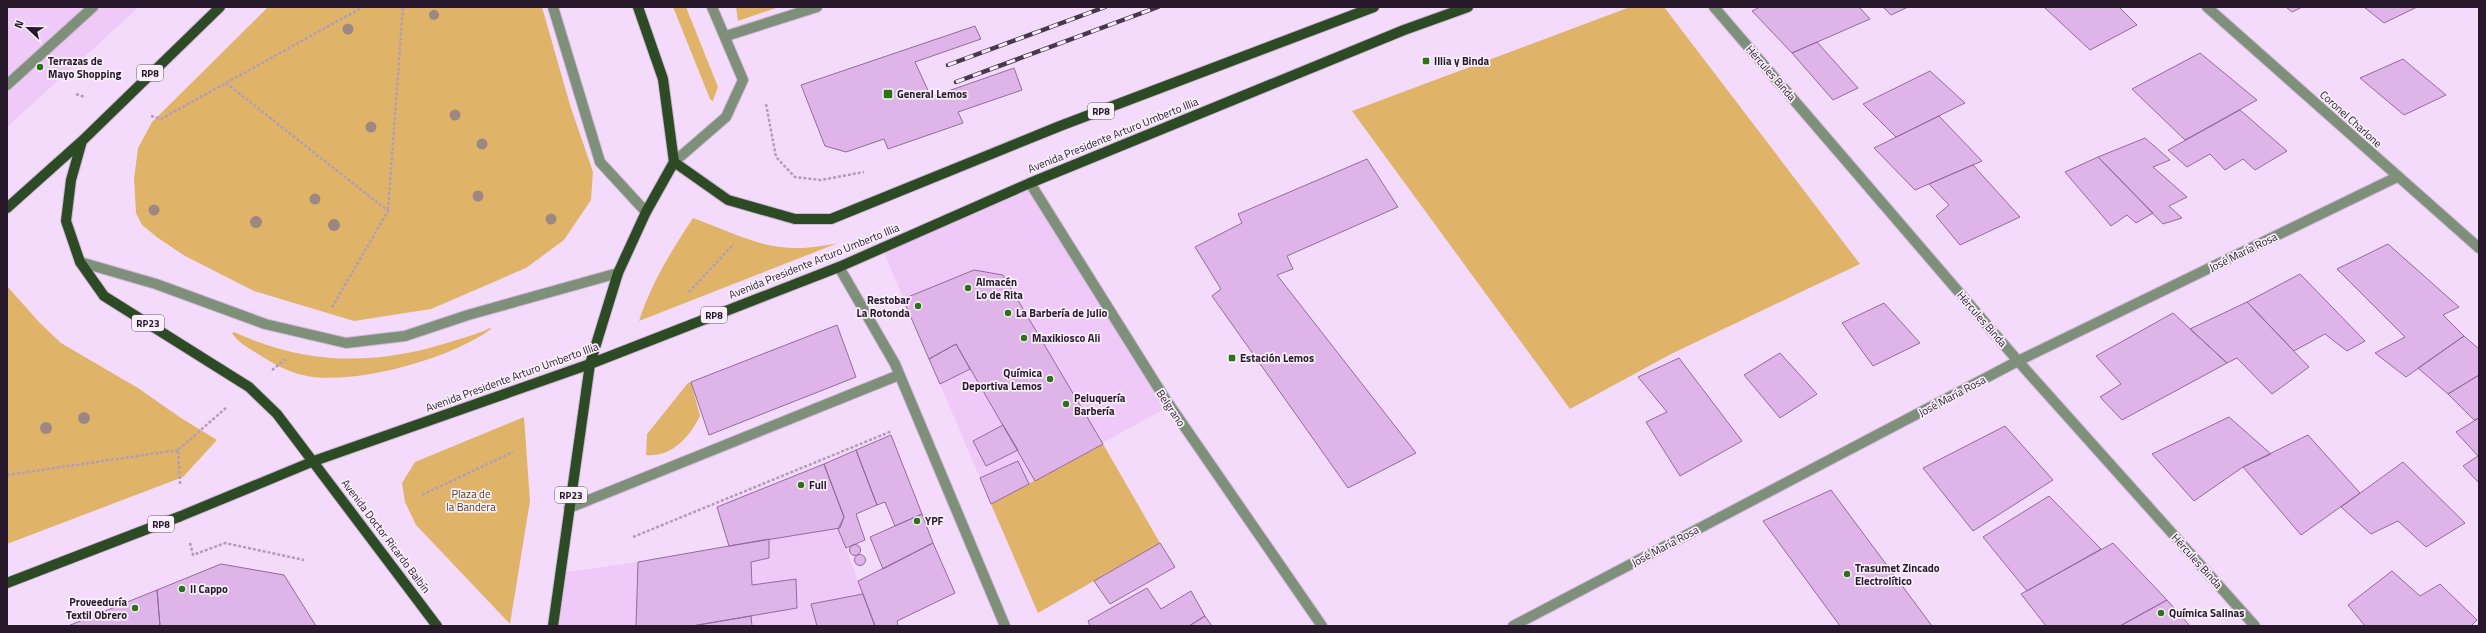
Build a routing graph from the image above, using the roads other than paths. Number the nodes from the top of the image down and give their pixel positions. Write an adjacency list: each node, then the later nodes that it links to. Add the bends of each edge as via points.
1 (93, 7): 12 (street)
2 (220, 7): 13 (main road, RP8)
3 (553, 7): 18 (street, via 600,162)
4 (638, 7): 14 (main road, via 663,79)
5 (712, 7): 11 (street)
6 (816, 7): 11 (street)
7 (1374, 7): 14 (main road, RP8, via 1068,123 831,219 795,219 728,200)
8 (1468, 7): 16 (main road, Avenida Presidente Arturo Umberto Illia / RP8, via 1397,33)
9 (1714, 7): 23 (street, Hércules Binda)
10 (2207, 7): 15 (street, Coronel Charlone)
11 (726, 36): 14 (street, via 743,80 726,117)
12 (7, 85)
13 (82, 141): 17 (main road, RP8); 20 (main road, RP23, via 71,180 66,221)
14 (674, 162): 18 (main road, RP23)
15 (2397, 177): 19 (street, Coronel Charlone); 23 (street, José María Rosa)
16 (1030, 183): 21 (main road, Avenida Presidente Arturo Umberto Illia / RP8); 32 (street, Belgrano, via 1164,398)
17 (7, 208)
18 (646, 212): 22 (main road, RP23)
19 (2479, 248)
20 (80, 262): 22 (street, via 156,284 265,324 346,342 405,336 468,315); 26 (main road, RP23, via 104,296 249,388 277,414)
21 (839, 267): 24 (main road, Avenida Presidente Arturo Umberto Illia / RP8); 25 (street)
22 (618, 274): 24 (main road, RP23)
23 (2018, 361): 33 (street, José María Rosa); 34 (street, Hércules Binda)
24 (590, 364): 26 (main road, Avenida Presidente Arturo Umberto Illia / RP8); 27 (main road, RP23)
25 (899, 375): 27 (street); 31 (street)
26 (314, 461): 28 (main road, Avenida Presidente Arturo Umberto Illia / RP8); 29 (main road, Avenida Doctor Ricardo Balbín / RP23)
27 (569, 508): 30 (main road, RP23)
28 (7, 583)
29 (437, 626)
30 (553, 626)
31 (1005, 626)
32 (1322, 626)
33 (1513, 626)
34 (2255, 626)

